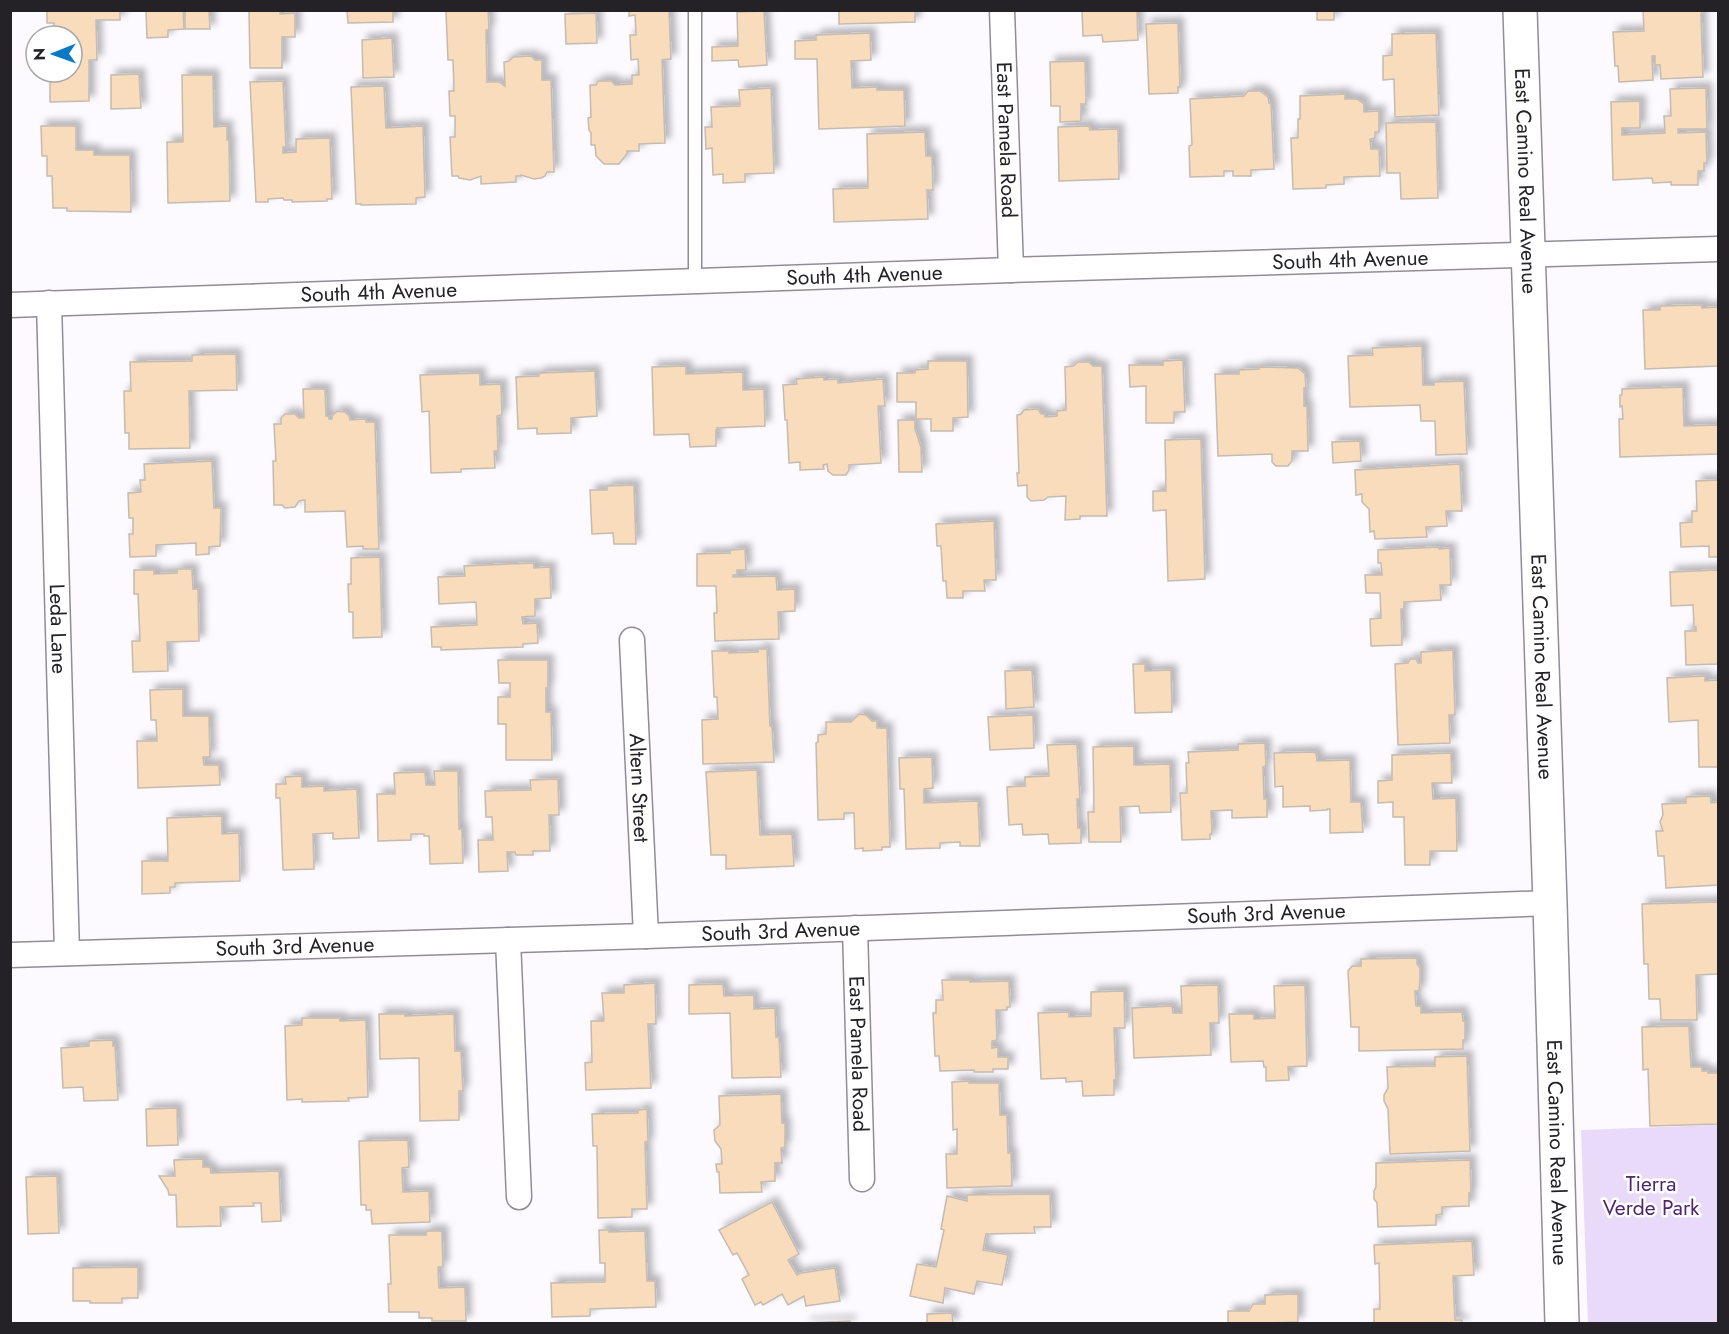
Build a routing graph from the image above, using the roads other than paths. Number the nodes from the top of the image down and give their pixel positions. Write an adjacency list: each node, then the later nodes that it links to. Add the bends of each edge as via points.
1 (695, 10): 7 (lane)
2 (1002, 10): 6 (street, East Pamela Road)
3 (1520, 10): 5 (street, East Camino Real Avenue)
4 (1719, 249): 5 (street, South 4th Avenue)
5 (1528, 255): 6 (street, South 4th Avenue); 11 (street, East Camino Real Avenue)
6 (1011, 270): 7 (street, South 4th Avenue)
7 (694, 281): 8 (street, South 4th Avenue)
8 (49, 303): 9 (street, South 4th Avenue); 15 (street, Leda Lane)
9 (10, 305)
10 (632, 640): 13 (street, Altern Street)
11 (1550, 903): 12 (street, South 3rd Avenue); 19 (street, East Camino Real Avenue)
12 (855, 928): 13 (street, South 3rd Avenue); 17 (street, East Pamela Road)
13 (646, 936): 14 (street, South 3rd Avenue)
14 (508, 940): 15 (street, South 3rd Avenue); 18 (street)
15 (67, 953): 16 (street, South 3rd Avenue)
16 (10, 955)
17 (862, 1179)
18 (519, 1197)
19 (1562, 1323)

